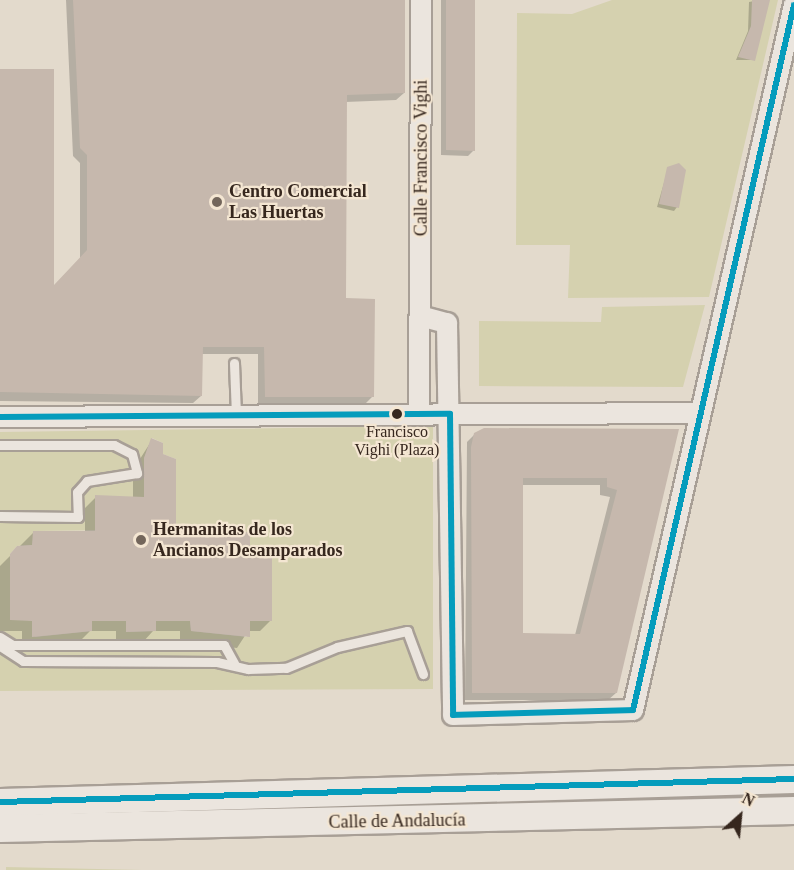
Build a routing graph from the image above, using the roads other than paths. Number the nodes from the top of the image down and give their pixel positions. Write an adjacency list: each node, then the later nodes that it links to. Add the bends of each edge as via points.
1 (422, 0): 3 (street, Calle Francisco Vighi)
2 (794, 5): 5 (street)
3 (420, 316): 6 (street, via 447,323); 8 (street, Calle Francisco Vighi)
4 (234, 363): 7 (lane)
5 (700, 413): 6 (street); 6 (street, via 633,710 480,716 453,715)
6 (450, 414): 8 (street)
7 (236, 415): 8 (street); 9 (street)
8 (419, 415)
9 (0, 417)
10 (0, 445): 11 (lane, via 114,445 132,454 137,472 87,481 77,492 78,517)
11 (0, 516)
12 (0, 637): 14 (lane, via 13,645 224,645)
13 (0, 646): 14 (lane, via 23,661)
14 (234, 663): 15 (lane, via 248,669 286,668 337,647 407,632)
15 (423, 674)
16 (794, 779): 17 (main road, Calle de Andalucía)
17 (0, 802)
18 (794, 810): 19 (main road, Calle de Andalucía)
19 (0, 828)

